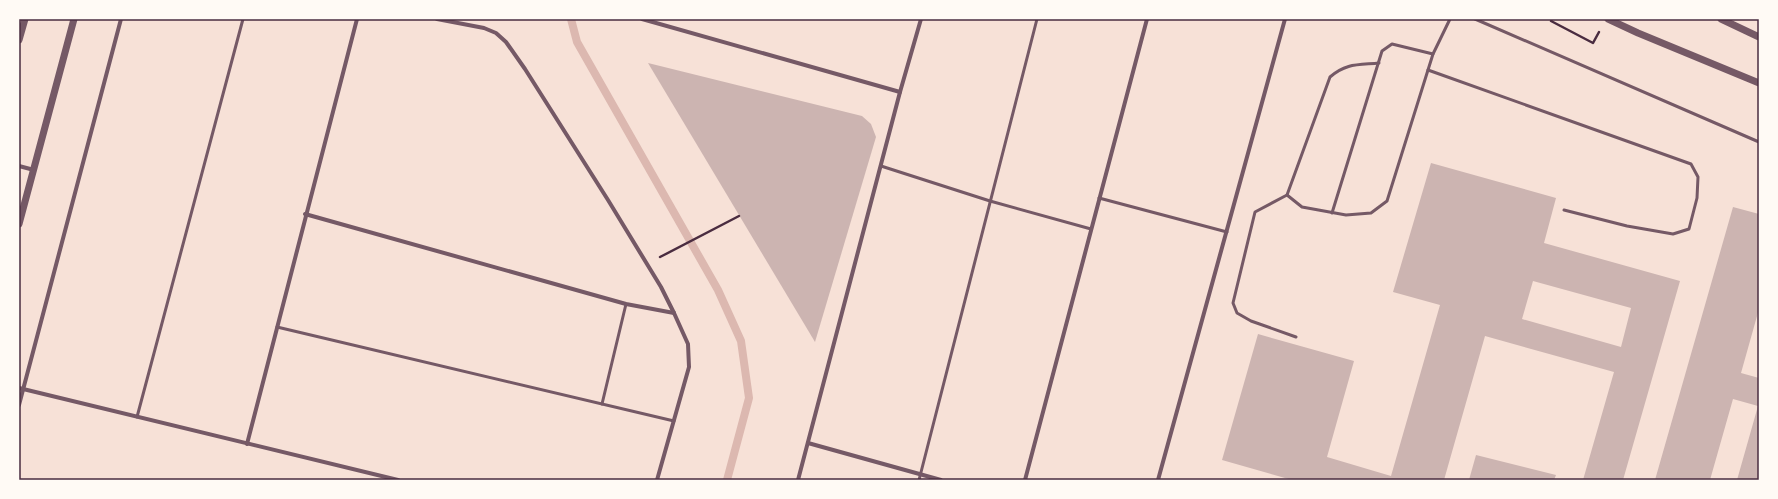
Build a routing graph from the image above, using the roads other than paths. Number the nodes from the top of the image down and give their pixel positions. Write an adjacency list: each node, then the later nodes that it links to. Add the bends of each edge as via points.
1 (25, 19): 17 (street)
2 (74, 19): 26 (street)
3 (121, 19): 40 (street)
4 (243, 19): 43 (lane)
5 (357, 19): 32 (street)
6 (437, 19): 37 (street, via 484,28 496,33 506,42 526,69 647,264)
7 (642, 19): 22 (street)
8 (922, 19): 22 (street)
9 (1037, 19): 29 (lane)
10 (1147, 19): 28 (street)
11 (1285, 19): 35 (street)
12 (1450, 19): 18 (lane)
13 (1475, 19): 23 (lane)
14 (1608, 19): 21 (street)
15 (1722, 19): 16 (street)
16 (1759, 37)
17 (19, 40)
18 (1433, 54): 19 (lane, via 1392,44 1382,51); 20 (lane)
19 (1379, 62): 27 (lane, via 1340,69 1330,77); 31 (lane)
20 (1428, 70): 30 (lane, via 1691,164 1698,177 1697,198 1689,229 1673,234 1627,226); 31 (lane, via 1387,201 1371,213 1346,215)
21 (1759, 83)
22 (900, 92): 25 (street)
23 (1759, 142)
24 (19, 166): 26 (street)
25 (881, 166): 29 (lane); 45 (street)
26 (34, 170): 33 (street)
27 (1287, 195): 31 (lane, via 1302,206); 39 (lane, via 1255,212 1233,303 1237,313 1251,321)
28 (1099, 198): 34 (street); 35 (lane)
29 (990, 200): 34 (lane); 47 (lane)
30 (1564, 210)
31 (1332, 212)
32 (305, 214): 36 (street); 38 (street)
33 (19, 224)
34 (1091, 229): 53 (street)
35 (1227, 232): 54 (street)
36 (626, 304): 37 (street); 41 (lane)
37 (674, 313): 44 (street, via 688,344 689,367)
38 (277, 327): 41 (lane); 46 (street)
39 (1296, 337)
40 (21, 389): 42 (street); 43 (street)
41 (602, 404): 44 (lane)
42 (19, 405)
43 (137, 417): 46 (street)
44 (674, 421): 49 (street)
45 (808, 443): 47 (street); 50 (street)
46 (247, 444): 48 (street)
47 (920, 474): 51 (lane); 52 (street)
48 (398, 480)
49 (657, 480)
50 (798, 480)
51 (919, 480)
52 (941, 480)
53 (1025, 480)
54 (1158, 480)

